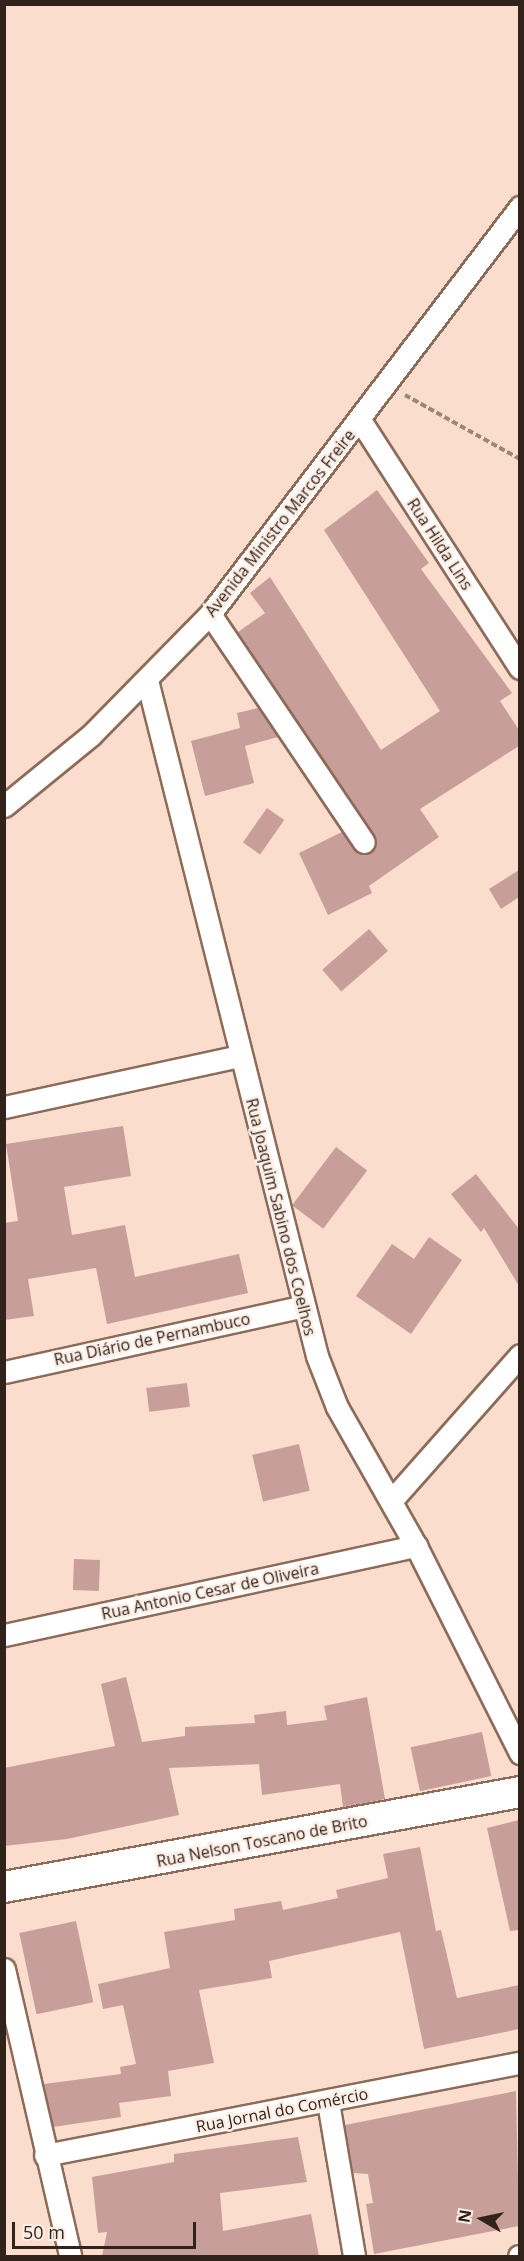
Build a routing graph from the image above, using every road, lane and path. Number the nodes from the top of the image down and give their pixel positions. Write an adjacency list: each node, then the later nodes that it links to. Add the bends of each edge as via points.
1 (519, 207): 2 (street, Avenida Ministro Marcos Freire)
2 (386, 385): 3 (street, Avenida Ministro Marcos Freire); 4 (path)
3 (360, 420): 5 (street, Avenida Ministro Marcos Freire); 6 (street, Rua Hilda Lins)
4 (519, 459)
5 (210, 614): 7 (street, Avenida Ministro Marcos Freire); 9 (street)
6 (519, 668)
7 (147, 680): 8 (street, Avenida Ministro Marcos Freire, via 91,735); 10 (street, Rua Joaquim Sabino dos Coelhos)
8 (4, 806)
9 (364, 842)
10 (240, 1056): 11 (street); 12 (street, Rua Joaquim Sabino dos Coelhos)
11 (4, 1107)
12 (300, 1307): 14 (street, Rua Diário de Pernambuco); 15 (street, Rua Joaquim Sabino dos Coelhos, via 334,1399)
13 (519, 1354): 15 (street)
14 (4, 1372)
15 (391, 1501): 16 (street, Rua Joaquim Sabino dos Coelhos)
16 (416, 1546): 17 (street, Rua Antonio Cesar de Oliveira); 18 (street, Rua Joaquim Sabino dos Coelhos)
17 (4, 1635)
18 (519, 1753)
19 (519, 1792): 20 (main road, Rua Nelson Toscano de Brito)
20 (4, 1887)
21 (4, 1969): 24 (street)
22 (519, 2063): 23 (street, Rua Jornal do Comércio)
23 (328, 2102): 24 (street, Rua Jornal do Comércio); 26 (street)
24 (45, 2155): 25 (street)
25 (70, 2256)
26 (354, 2256)

